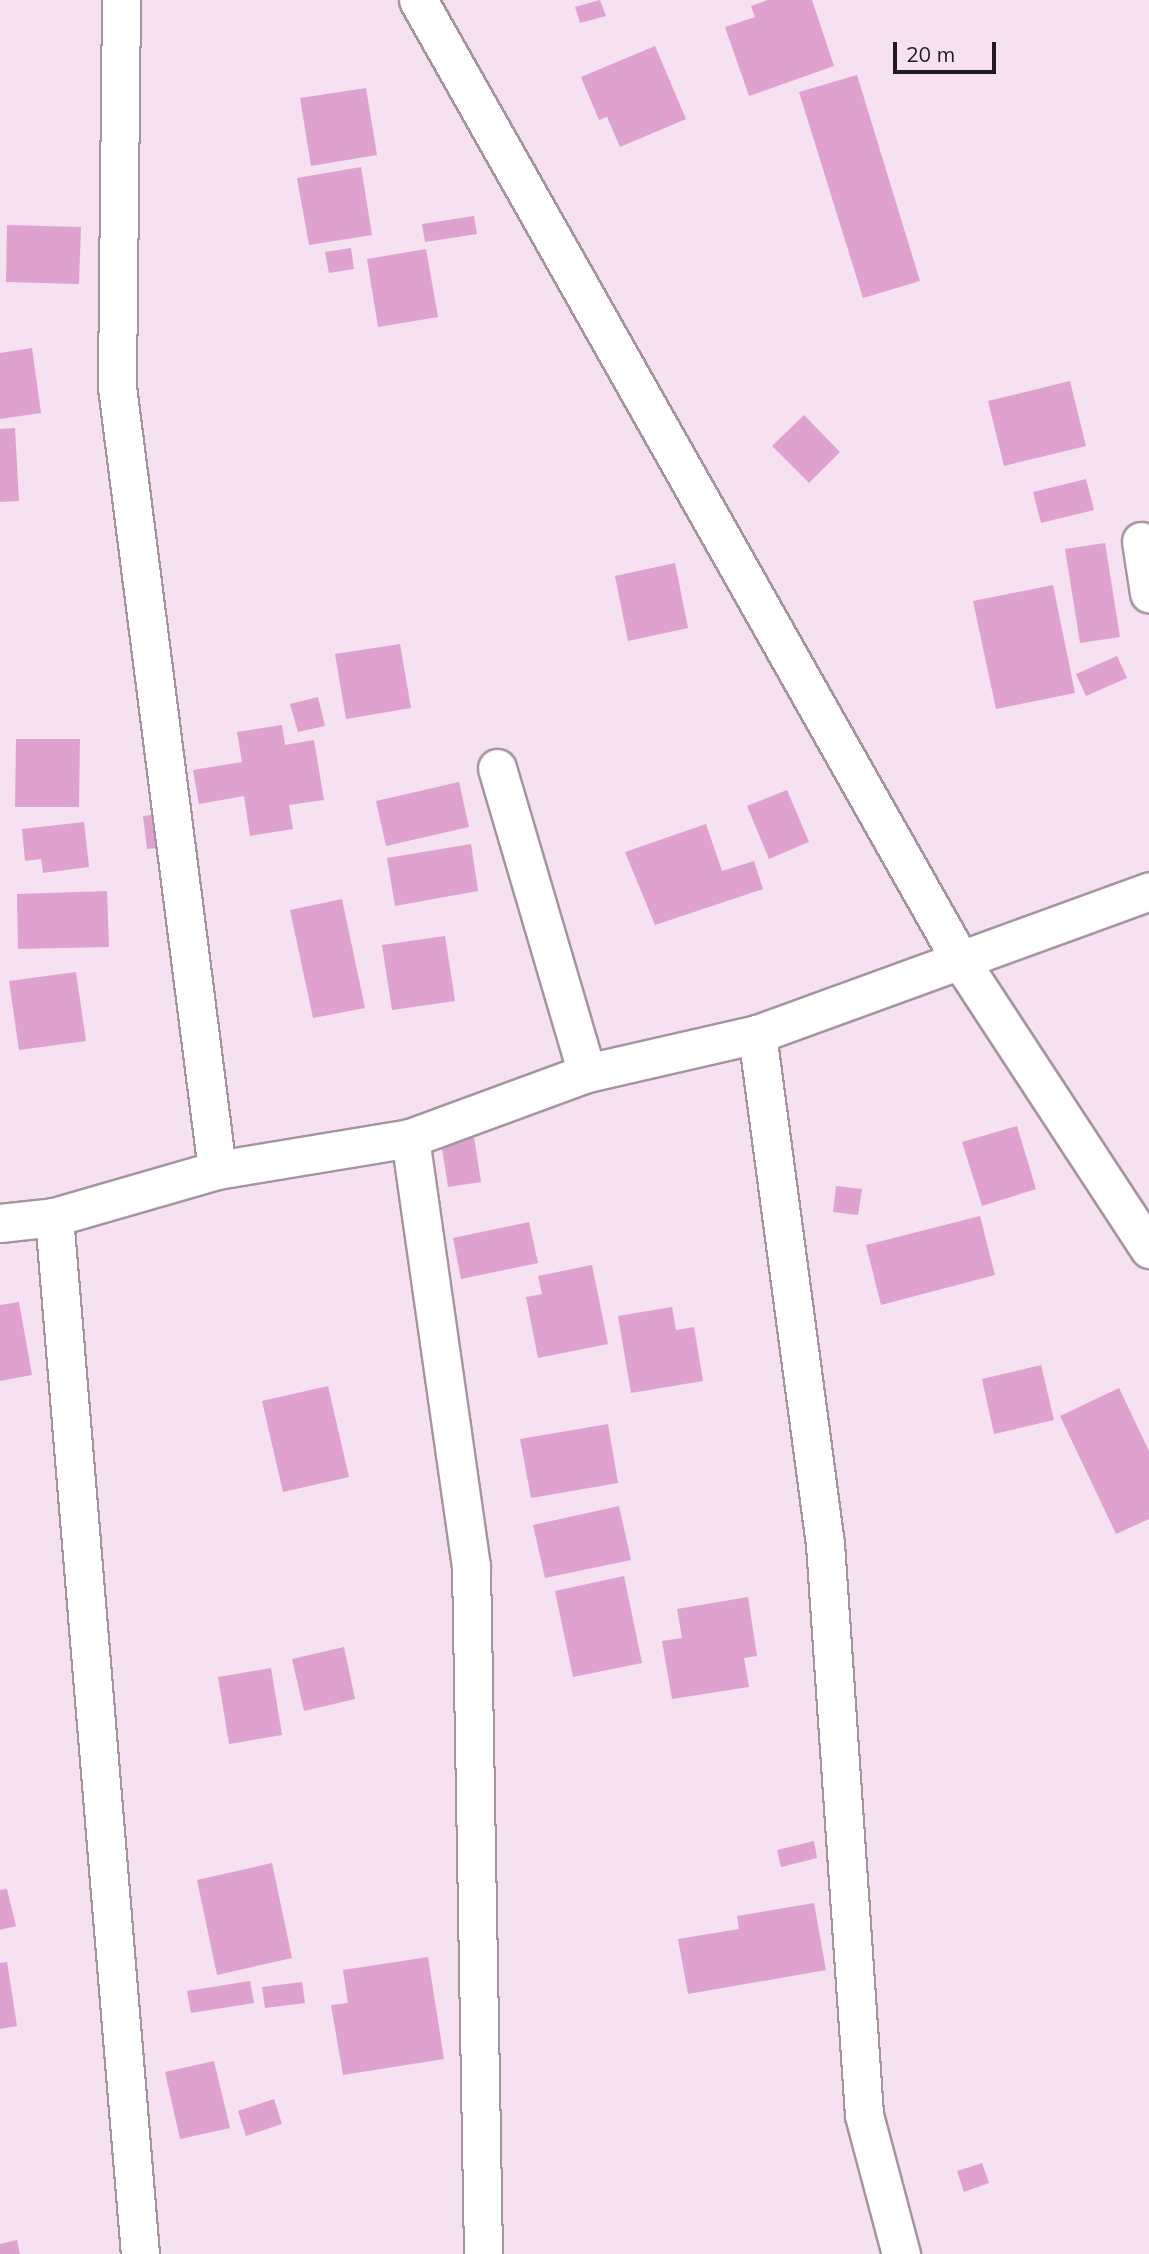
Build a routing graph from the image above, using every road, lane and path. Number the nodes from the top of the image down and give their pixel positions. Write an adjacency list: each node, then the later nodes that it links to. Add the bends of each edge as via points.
1 (121, 0): 11 (street, via 117,387)
2 (418, 0): 7 (street)
3 (1141, 541): 4 (street)
4 (1149, 593)
5 (497, 768): 9 (street)
6 (1149, 891): 7 (street)
7 (962, 963): 8 (street); 14 (street)
8 (757, 1034): 9 (street); 17 (street, via 825,1544 864,2115)
9 (587, 1073): 10 (street)
10 (410, 1138): 11 (street); 16 (street, via 471,1566)
11 (216, 1170): 12 (street)
12 (54, 1217): 13 (street); 15 (street)
13 (0, 1223)
14 (1149, 1249)
15 (140, 2254)
16 (483, 2254)
17 (901, 2254)

